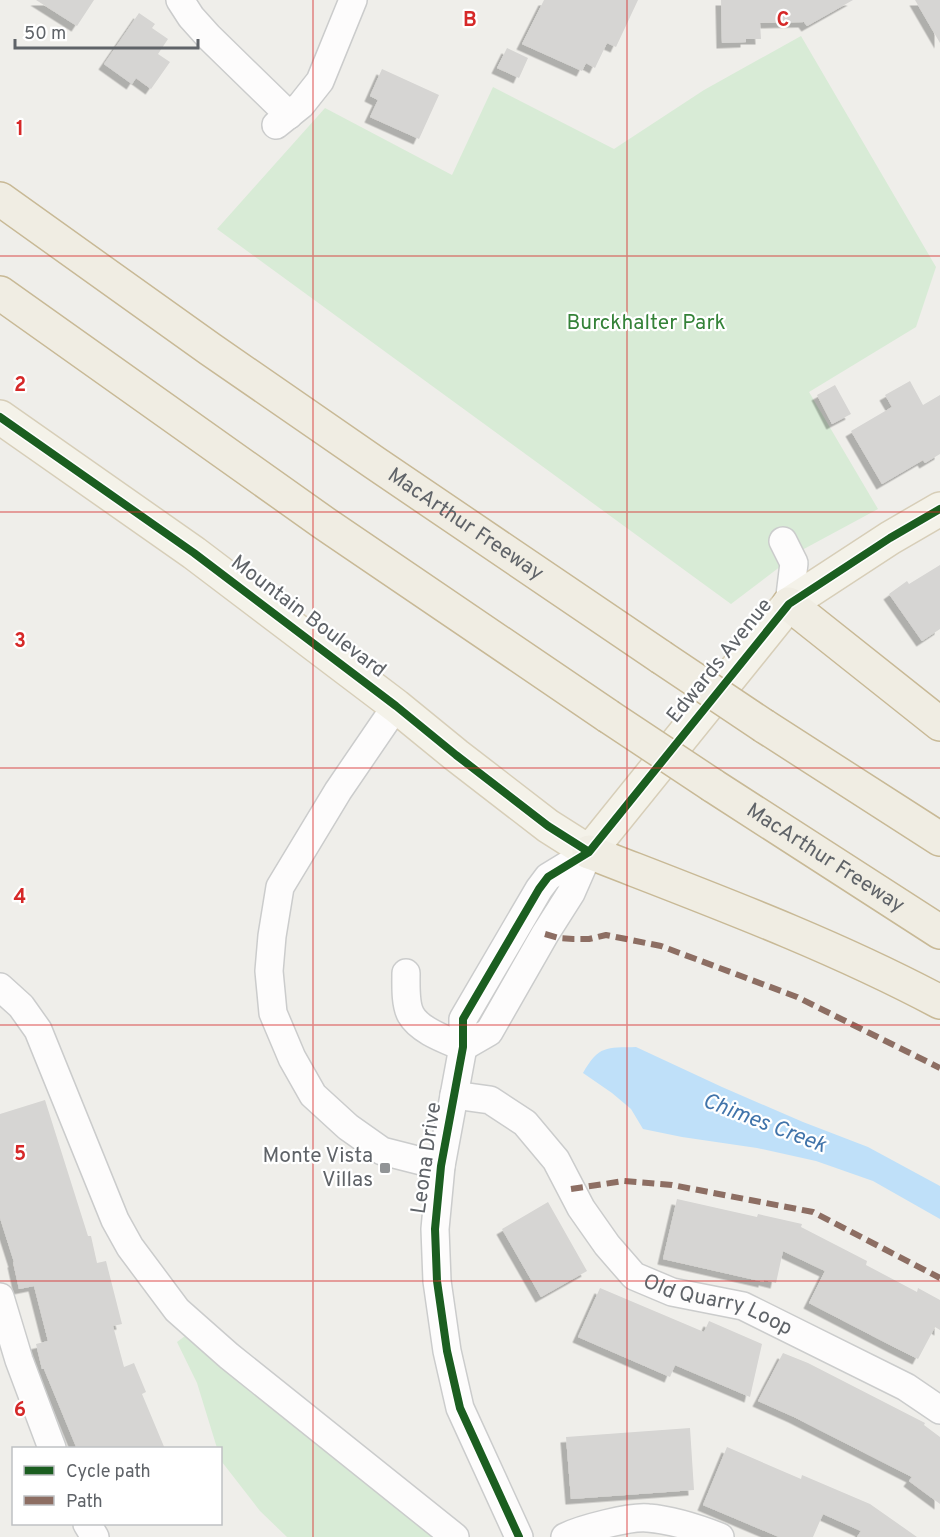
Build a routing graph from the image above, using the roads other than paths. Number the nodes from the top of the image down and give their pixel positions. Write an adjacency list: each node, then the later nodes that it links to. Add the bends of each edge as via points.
1 (180, 0): 2 (street, via 283,120 320,81)
2 (353, 0)
3 (0, 199): 11 (highway, MacArthur Freeway, bridge, via 423,496 764,726)
4 (0, 293): 13 (highway, MacArthur Freeway, bridge, via 324,523 608,716)
5 (0, 417): 9 (main road, Mountain Boulevard, via 194,554)
6 (940, 509): 8 (main road, Edwards Avenue)
7 (783, 541): 8 (street, via 794,563)
8 (789, 604): 10 (highway); 12 (main road, Edwards Avenue)
9 (396, 706): 12 (main road, Mountain Boulevard, via 530,812); 19 (street, via 280,887 269,971 273,1013 292,1058 314,1095 348,1127 382,1151)
10 (940, 724)
11 (940, 839)
12 (588, 852): 16 (highway, via 759,919); 17 (street, via 571,893 489,1032)
13 (940, 932)
14 (405, 973): 17 (street, via 410,1014 421,1027)
15 (0, 987): 23 (street, via 21,1006 38,1030 116,1220 130,1247 177,1310)
16 (940, 1002)
17 (463, 1047): 18 (street, Leona Drive)
18 (454, 1095): 19 (street, Leona Drive); 21 (street, Old Quarry Loop, via 490,1101 525,1123 556,1160 581,1208 607,1245 634,1275 672,1292 743,1306 906,1387)
19 (441, 1166): 24 (street, Leona Drive, via 435,1229 437,1281 447,1351 460,1408)
20 (0, 1297): 22 (street)
21 (940, 1410)
22 (51, 1447)
23 (454, 1537)
24 (519, 1537)
25 (566, 1537): 26 (street, via 605,1524 645,1517 691,1526)
26 (720, 1537)

